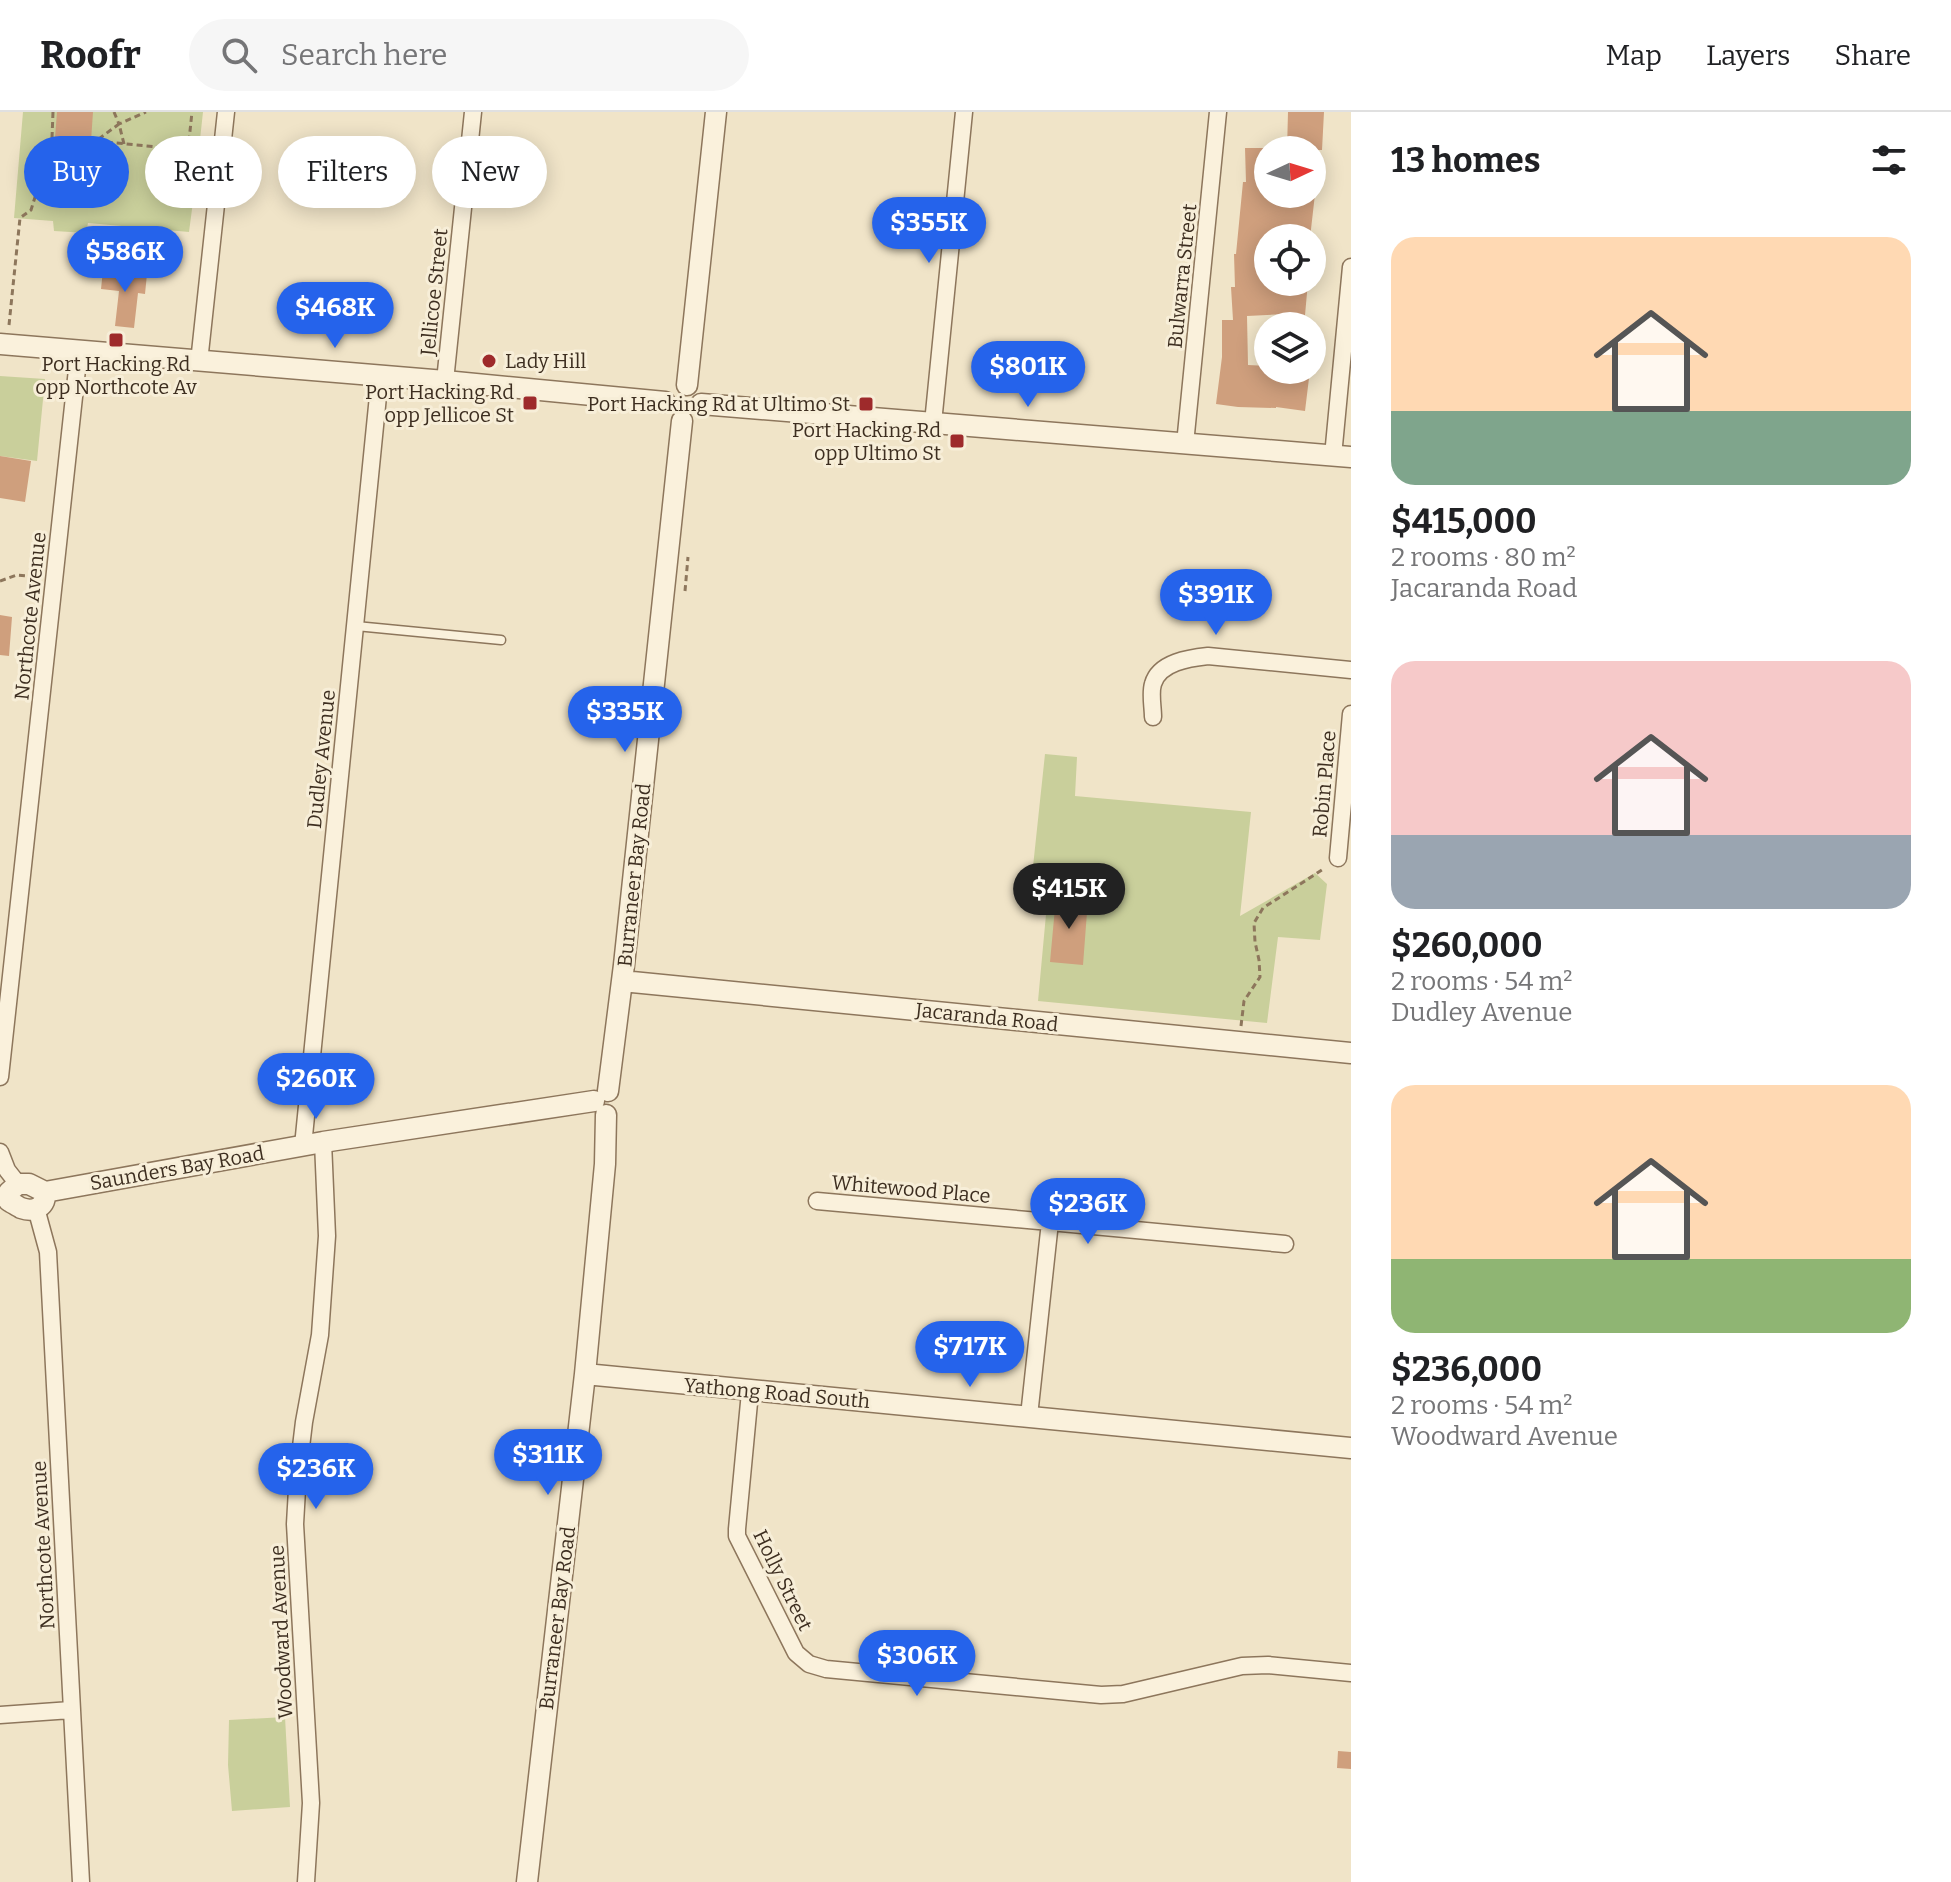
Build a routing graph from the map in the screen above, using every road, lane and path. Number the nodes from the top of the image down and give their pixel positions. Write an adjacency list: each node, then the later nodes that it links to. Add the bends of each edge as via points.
1 (53, 112): 11 (path)
2 (114, 112): 10 (path)
3 (146, 112): 10 (path)
4 (192, 112): 14 (path, via 188,150)
5 (226, 112): 20 (street)
6 (473, 112): 22 (street, Jellicoe Street)
7 (716, 112): 23 (street)
8 (964, 112): 27 (street)
9 (1218, 112): 28 (street, Bulwarra Street)
10 (119, 124): 12 (path); 13 (path)
11 (52, 136)
12 (103, 136)
13 (122, 136)
14 (129, 144)
15 (32, 208): 17 (path, via 20,218)
16 (1351, 267): 29 (street)
17 (9, 325)
18 (0, 344): 19 (street)
19 (79, 351): 20 (street); 43 (street, Northcote Avenue)
20 (199, 362): 21 (street)
21 (380, 376): 22 (street); 34 (street, Dudley Avenue)
22 (445, 381): 24 (street)
23 (687, 385): 24 (street, via 672,388); 25 (street)
24 (665, 402): 26 (street, via 672,417)
25 (701, 404): 26 (street, via 693,418); 27 (street)
26 (682, 421): 40 (street, Burraneer Bay Road)
27 (933, 423): 28 (street)
28 (1185, 444): 29 (street)
29 (1342, 457)
30 (688, 557): 33 (path)
31 (29, 576): 32 (path)
32 (0, 581)
33 (685, 591)
34 (355, 626): 35 (lane); 45 (street, Dudley Avenue)
35 (501, 640)
36 (1351, 670): 38 (street, via 1187,658 1167,667 1153,684)
37 (1351, 714): 39 (street, Robin Place)
38 (1153, 717)
39 (1338, 858): 41 (path, via 1263,908 1254,923 1260,977 1244,1001)
40 (622, 981): 41 (street, Jacaranda Road); 44 (street, Burraneer Bay Road)
41 (1239, 1042): 42 (street, Jacaranda Road)
42 (1351, 1053)
43 (0, 1077)
44 (603, 1102): 45 (street, Saunders Bay Road); 52 (street, Burraneer Bay Road, via 605,1164)
45 (313, 1144): 48 (street, Saunders Bay Road); 60 (street, Woodward Avenue, via 327,1236 295,1524 311,1803)
46 (0, 1152): 47 (street)
47 (9, 1196): 48 (street, via 29,1184)
48 (40, 1200): 57 (street, Northcote Avenue, via 48,1252)
49 (817, 1201): 50 (street, Whitewood Place)
50 (1050, 1222): 51 (street, Whitewood Place); 54 (street)
51 (1285, 1244)
52 (585, 1374): 53 (street, Yathong Road South); 61 (street, Burraneer Bay Road)
53 (750, 1392): 54 (street, Yathong Road South); 56 (street, Holly Street, via 737,1536 796,1653 809,1664 1112,1695 1242,1666)
54 (1029, 1416): 55 (street, Yathong Road South)
55 (1351, 1448)
56 (1351, 1673)
57 (71, 1710): 58 (street); 59 (street, Northcote Avenue)
58 (0, 1715)
59 (81, 1882)
60 (306, 1882)
61 (527, 1882)

